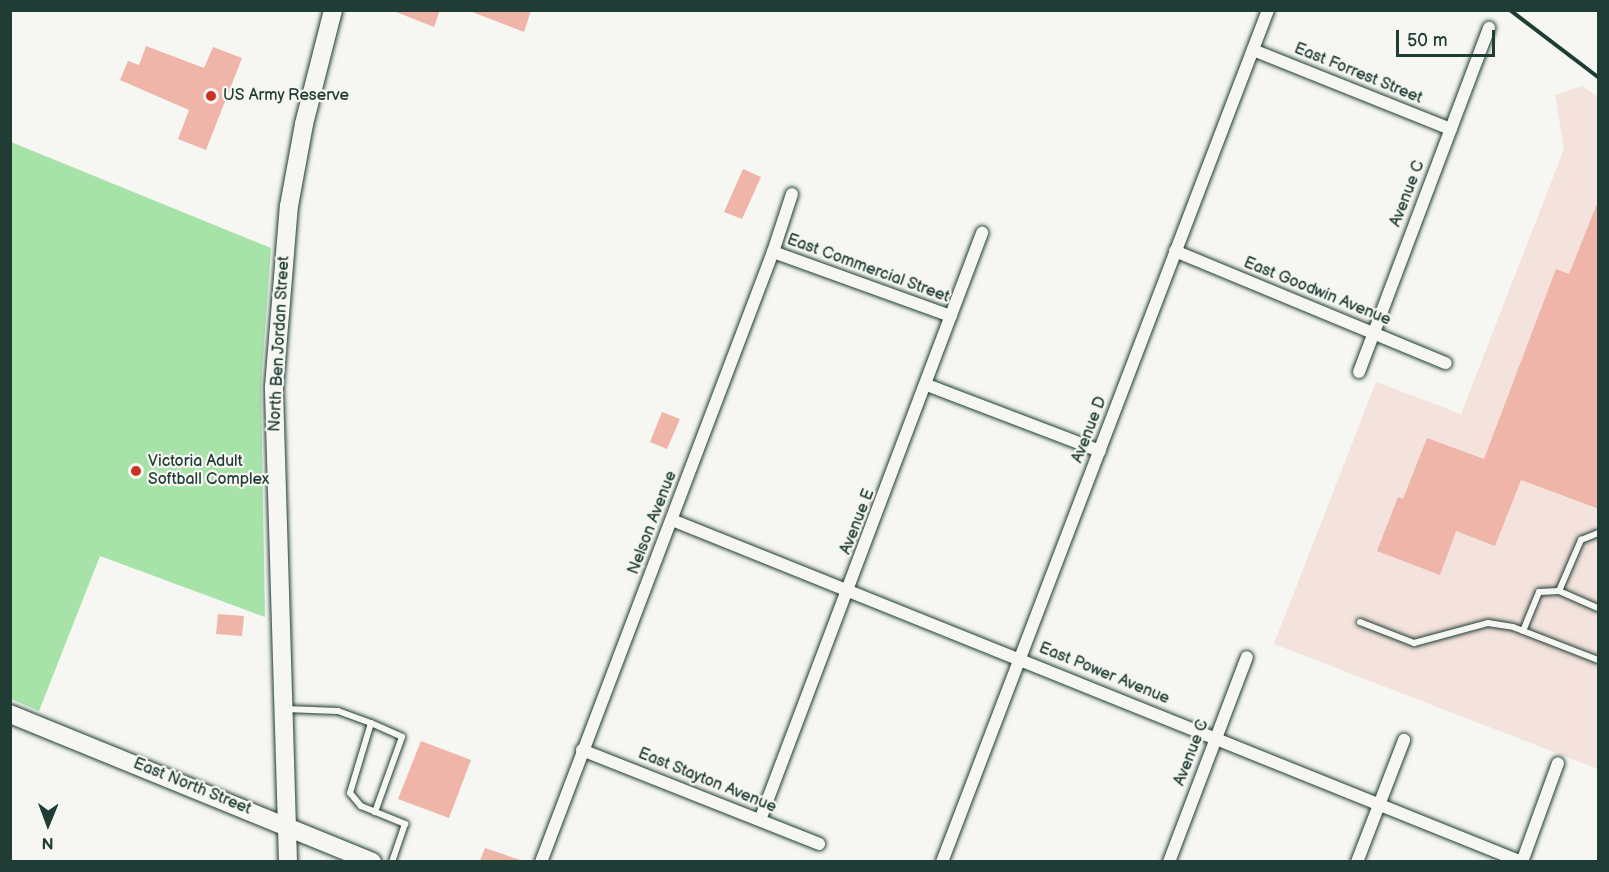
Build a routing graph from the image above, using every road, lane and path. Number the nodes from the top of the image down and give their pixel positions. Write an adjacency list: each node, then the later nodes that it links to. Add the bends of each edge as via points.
1 (333, 10): 26 (street, North Ben Jordan Street, via 304,124 289,209 274,387)
2 (1268, 10): 4 (street, Avenue D)
3 (1489, 28): 5 (street, Avenue C)
4 (1253, 50): 5 (street, East Forrest Street); 8 (street, Avenue D)
5 (1450, 129): 11 (street, Avenue C)
6 (792, 194): 9 (street, Nelson Avenue)
7 (982, 233): 10 (street, Avenue E)
8 (1175, 251): 11 (street, East Goodwin Avenue); 15 (street, Avenue D)
9 (773, 252): 10 (street, East Commercial Street); 16 (street, Nelson Avenue)
10 (951, 316): 14 (street, Avenue E)
11 (1372, 332): 12 (street, East Goodwin Avenue); 13 (street, Avenue C)
12 (1446, 363)
13 (1359, 372)
14 (927, 385): 15 (street); 18 (street, Avenue E)
15 (1100, 451): 24 (street, Avenue D)
16 (672, 520): 18 (street, East Power Avenue); 31 (street, Nelson Avenue)
17 (1599, 533): 19 (lane, via 1581,540)
18 (849, 591): 24 (street, East Power Avenue); 35 (street, Avenue E)
19 (1559, 591): 20 (lane); 22 (lane, via 1539,591)
20 (1599, 608)
21 (1360, 622): 22 (lane, via 1414,643 1488,623)
22 (1524, 631): 25 (lane)
23 (1247, 657): 29 (street, Avenue C)
24 (1019, 658): 29 (street, East Power Avenue); 42 (street, Avenue D)
25 (1599, 660)
26 (281, 709): 28 (lane, via 338,711); 36 (street, North Ben Jordan Street)
27 (10, 714): 36 (street, East North Street)
28 (371, 723): 34 (lane, via 350,784 354,801); 34 (lane, via 402,737)
29 (1215, 736): 33 (street, East Power Avenue); 43 (street, Avenue C)
30 (1404, 740): 33 (street)
31 (582, 750): 35 (street, East Stayton Avenue); 41 (street, Nelson Avenue)
32 (1558, 763): 45 (street)
33 (1380, 804): 44 (street); 45 (street, East Power Avenue)
34 (375, 812): 40 (lane, via 405,824)
35 (760, 820): 37 (street, East Stayton Avenue)
36 (285, 825): 38 (street, North Ben Jordan Street); 39 (street, East North Street)
37 (819, 844)
38 (288, 861)
39 (372, 861)
40 (392, 861)
41 (541, 861)
42 (942, 861)
43 (1168, 861)
44 (1357, 861)
45 (1522, 861)

